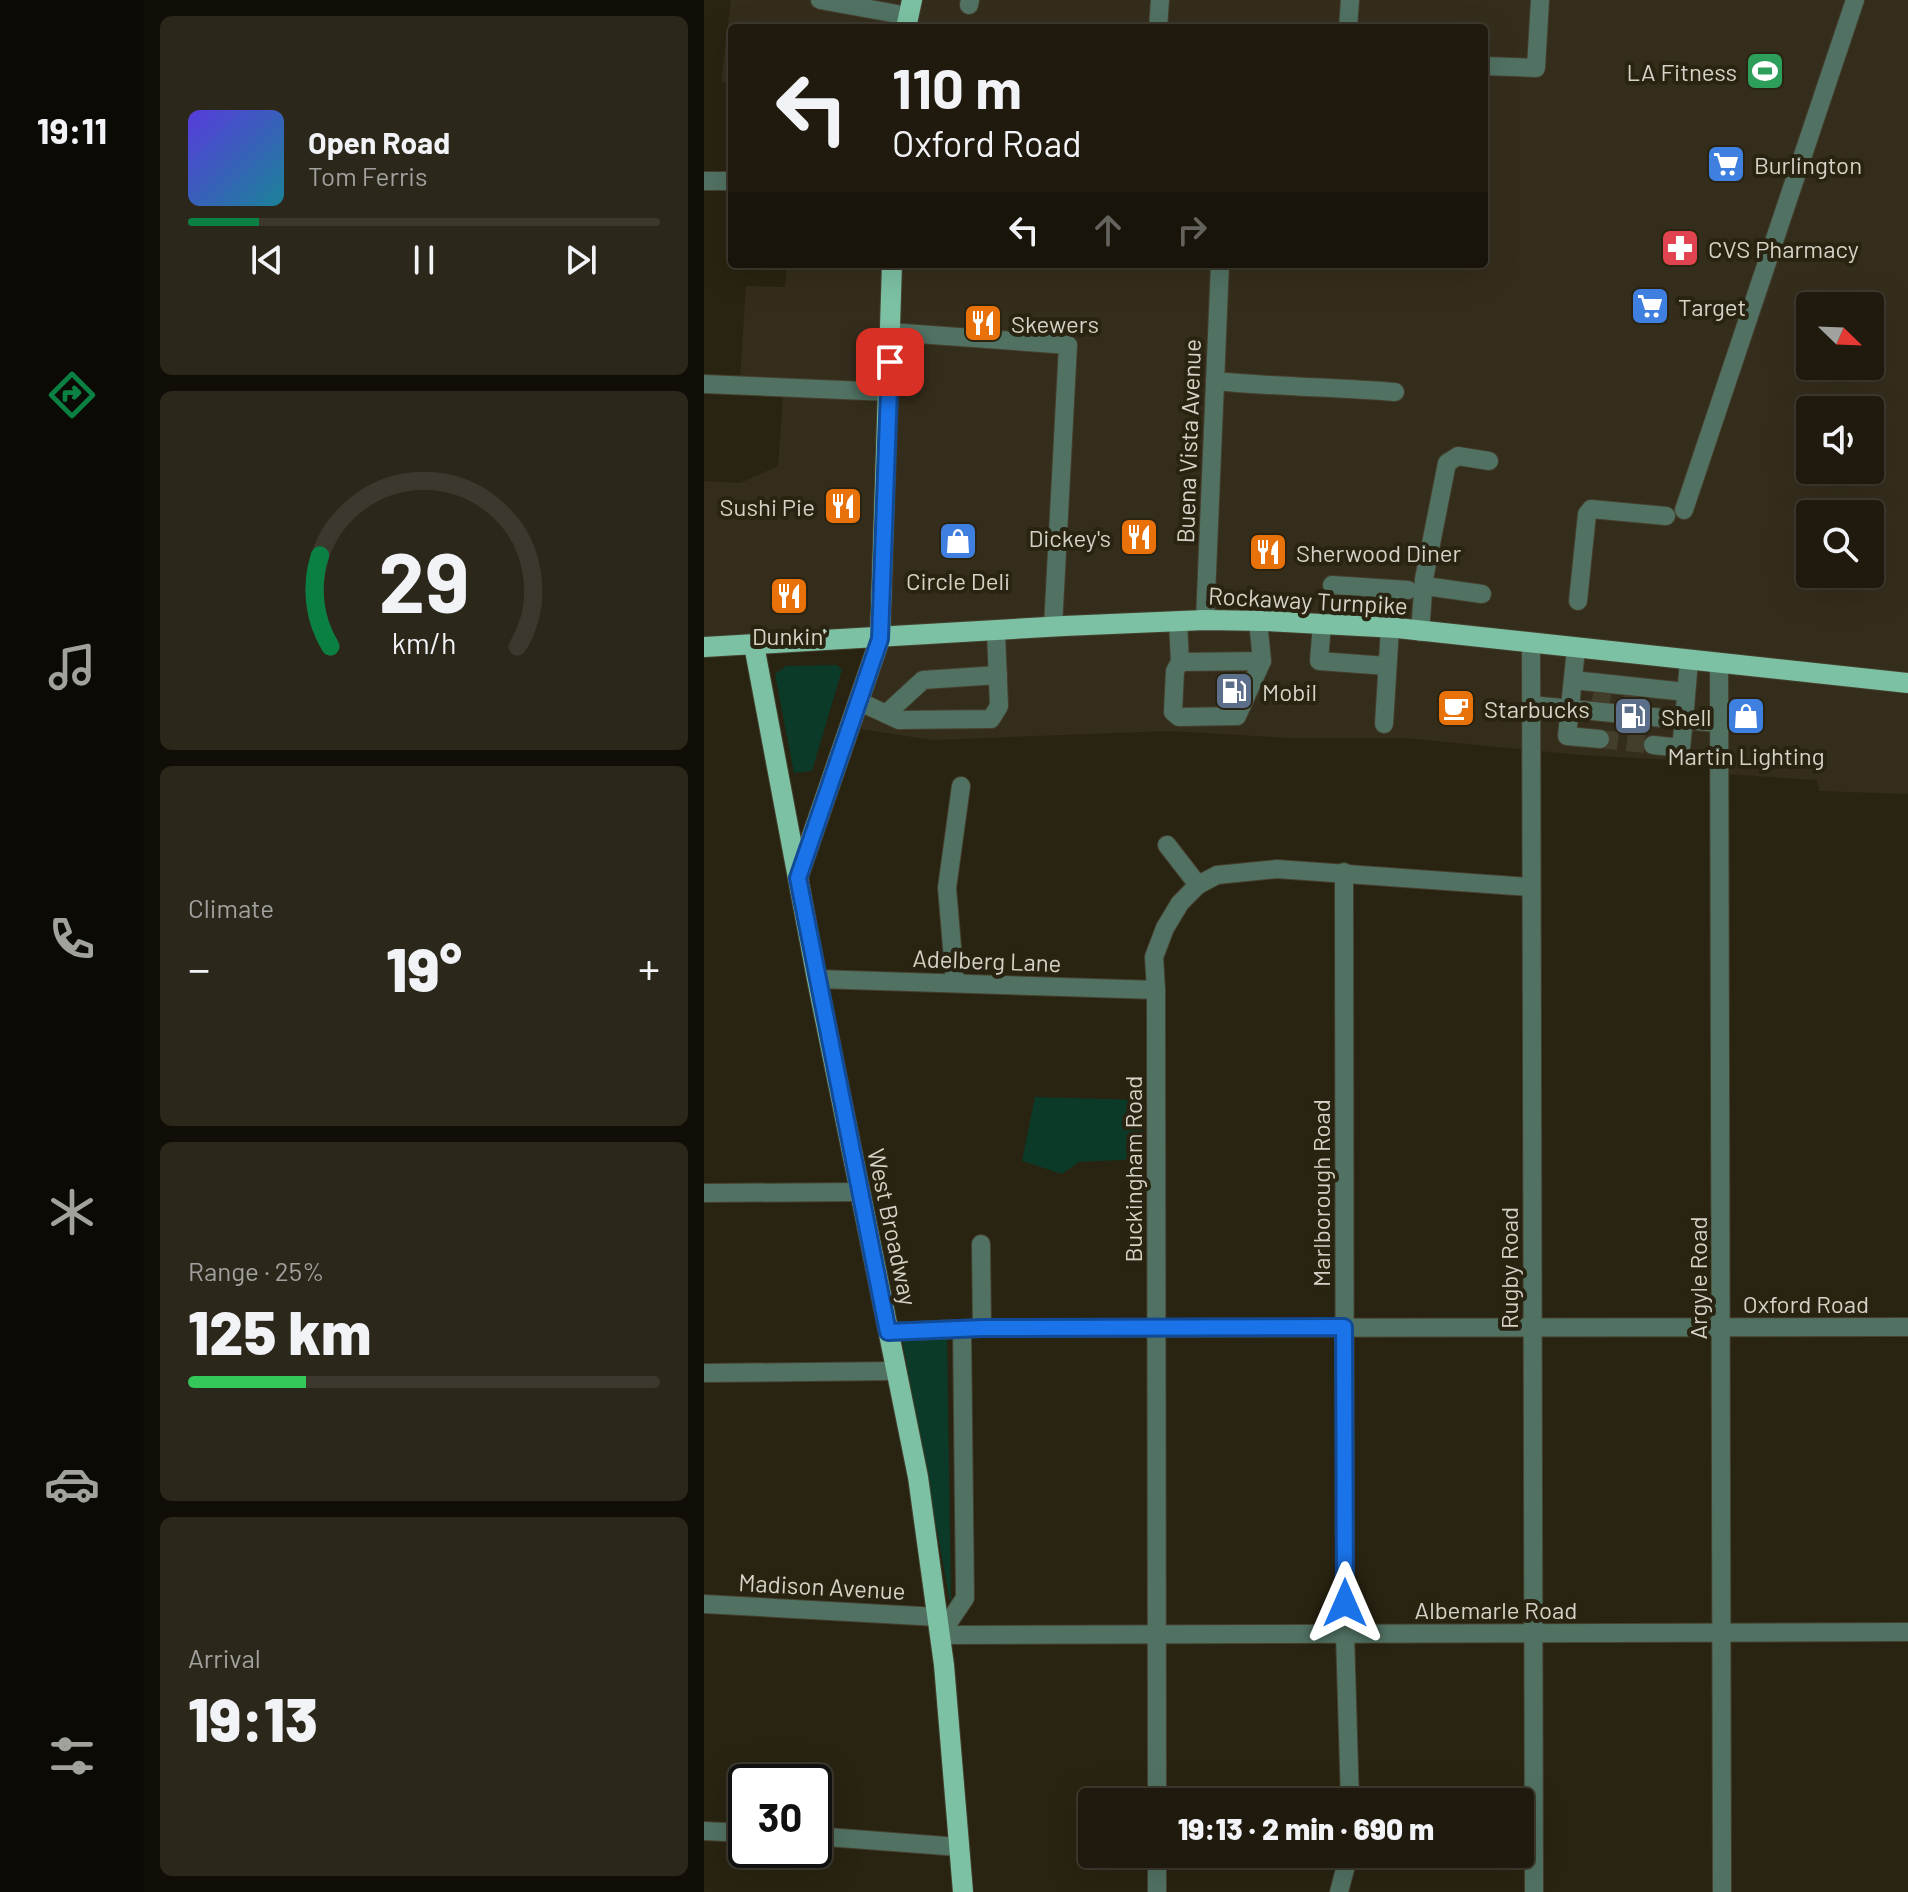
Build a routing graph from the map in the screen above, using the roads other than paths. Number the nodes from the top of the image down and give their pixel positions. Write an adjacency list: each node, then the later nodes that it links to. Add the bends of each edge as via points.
1 (820, 0): 6 (street)
2 (1160, 0): 7 (street)
3 (1350, 0): 8 (street)
4 (1540, 0): 9 (street, via 1536,68)
5 (1855, 0): 20 (street)
6 (909, 15)
7 (1158, 24)
8 (1348, 24)
9 (1488, 66)
10 (704, 181): 11 (street)
11 (728, 181)
12 (892, 268): 14 (main road, West Broadway)
13 (1220, 268): 15 (street, Buena Vista Avenue)
14 (890, 332): 17 (main road, West Broadway); 30 (street, via 1068,345)
15 (1215, 381): 18 (street); 26 (street, Buena Vista Avenue)
16 (704, 384): 17 (street, via 767,379)
17 (889, 392): 34 (main road, West Broadway)
18 (1395, 392)
19 (1489, 461): 23 (street, via 1458,456 1447,463 1425,574)
20 (1684, 510)
21 (1666, 516): 25 (street, via 1591,509)
22 (1332, 585): 23 (street)
23 (1416, 588): 24 (street); 33 (street)
24 (1482, 594)
25 (1578, 601)
26 (1205, 620): 27 (main road, Rockaway Turnpike); 28 (main road, Rockaway Turnpike)
27 (1258, 621): 29 (main road, Rockaway Turnpike); 39 (street)
28 (1178, 622): 30 (main road, Rockaway Turnpike); 41 (street)
29 (1322, 624): 31 (main road, Rockaway Turnpike); 43 (street, via 1319,661)
30 (1053, 627): 32 (main road, Rockaway Turnpike)
31 (1390, 628): 33 (main road, Rockaway Turnpike); 43 (street)
32 (996, 632): 34 (main road, Rockaway Turnpike); 44 (street)
33 (1420, 632): 36 (main road, Rockaway Turnpike)
34 (880, 639): 35 (main road, Rockaway Turnpike); 49 (main road, West Broadway)
35 (754, 645): 37 (main road, Rockaway Turnpike); 62 (main road, West Broadway)
36 (1531, 645): 38 (main road, Rockaway Turnpike); 51 (street, Rugby Road)
37 (704, 647)
38 (1576, 649): 40 (main road, Rockaway Turnpike); 45 (street)
39 (1262, 661): 41 (street); 41 (street, via 1237,716 1179,717 1173,712)
40 (1689, 661): 42 (main road, Rockaway Turnpike); 47 (street)
41 (1180, 662)
42 (1719, 664): 46 (main road, Rockaway Turnpike); 55 (street, Argyle Road)
43 (1387, 666): 56 (street)
44 (998, 675): 53 (street, via 923,680); 53 (street, via 999,706 991,719 899,720)
45 (1573, 680): 48 (street); 52 (street)
46 (1908, 683)
47 (1686, 692): 50 (street); 54 (street)
48 (1602, 698): 50 (street); 50 (street); 52 (street)
49 (858, 701): 53 (street); 62 (main road, West Broadway)
50 (1632, 701): 54 (street)
51 (1531, 705): 52 (street); 64 (street, Rugby Road)
52 (1570, 709): 57 (street, via 1567,736)
53 (886, 714)
54 (1684, 720): 55 (street); 58 (street, via 1681,748)
55 (1719, 723): 73 (street, Argyle Road)
56 (1384, 724)
57 (1600, 739)
58 (1653, 745)
59 (961, 786): 66 (street, via 947,888)
60 (1167, 845): 63 (street)
61 (1344, 872): 63 (street, via 1277,869 1217,875); 64 (street); 71 (street, Marlborough Road)
62 (798, 878): 65 (main road, West Broadway)
63 (1198, 885): 67 (street, Buckingham Road, via 1165,928 1154,957)
64 (1530, 887): 72 (street, Rugby Road)
65 (817, 979): 66 (street, Adelberg Lane); 68 (main road, West Broadway)
66 (955, 982): 67 (street, Adelberg Lane)
67 (1156, 990): 76 (street, Buckingham Road)
68 (859, 1192): 69 (street); 78 (main road, West Broadway)
69 (704, 1193)
70 (981, 1244): 75 (street)
71 (1344, 1327): 72 (street, Oxford Road); 76 (street, Oxford Road); 87 (street, Marlborough Road)
72 (1531, 1327): 73 (street, Oxford Road); 84 (street, Rugby Road)
73 (1721, 1327): 74 (street, Oxford Road); 85 (street, Argyle Road)
74 (1908, 1327)
75 (982, 1328): 76 (street, Oxford Road); 77 (street, Oxford Road)
76 (1156, 1328): 86 (street, Buckingham Road)
77 (962, 1329): 78 (street, Oxford Road); 82 (street, via 965,1598)
78 (888, 1332): 79 (main road, West Broadway)
79 (896, 1371): 80 (street); 82 (main road, West Broadway, via 918,1477)
80 (704, 1373)
81 (704, 1604): 82 (street, Madison Avenue)
82 (939, 1626): 86 (street, Albemarle Road); 93 (main road, West Broadway)
83 (1908, 1632): 85 (street, Albemarle Road)
84 (1533, 1633): 85 (street, Albemarle Road); 87 (street, Albemarle Road); 99 (street, Rugby Road)
85 (1722, 1633): 100 (street, Argyle Road)
86 (1156, 1634): 87 (street, Albemarle Road); 88 (street, Buckingham Road)
87 (1345, 1634): 89 (street, Marlborough Road)
88 (1157, 1788)
89 (1350, 1788)
90 (704, 1831): 91 (street)
91 (728, 1832)
92 (832, 1837): 93 (street)
93 (959, 1847): 96 (main road, West Broadway)
94 (1157, 1868): 97 (street)
95 (1348, 1868): 98 (street)
96 (963, 1892)
97 (1157, 1892)
98 (1339, 1892)
99 (1534, 1892)
100 (1722, 1892)

